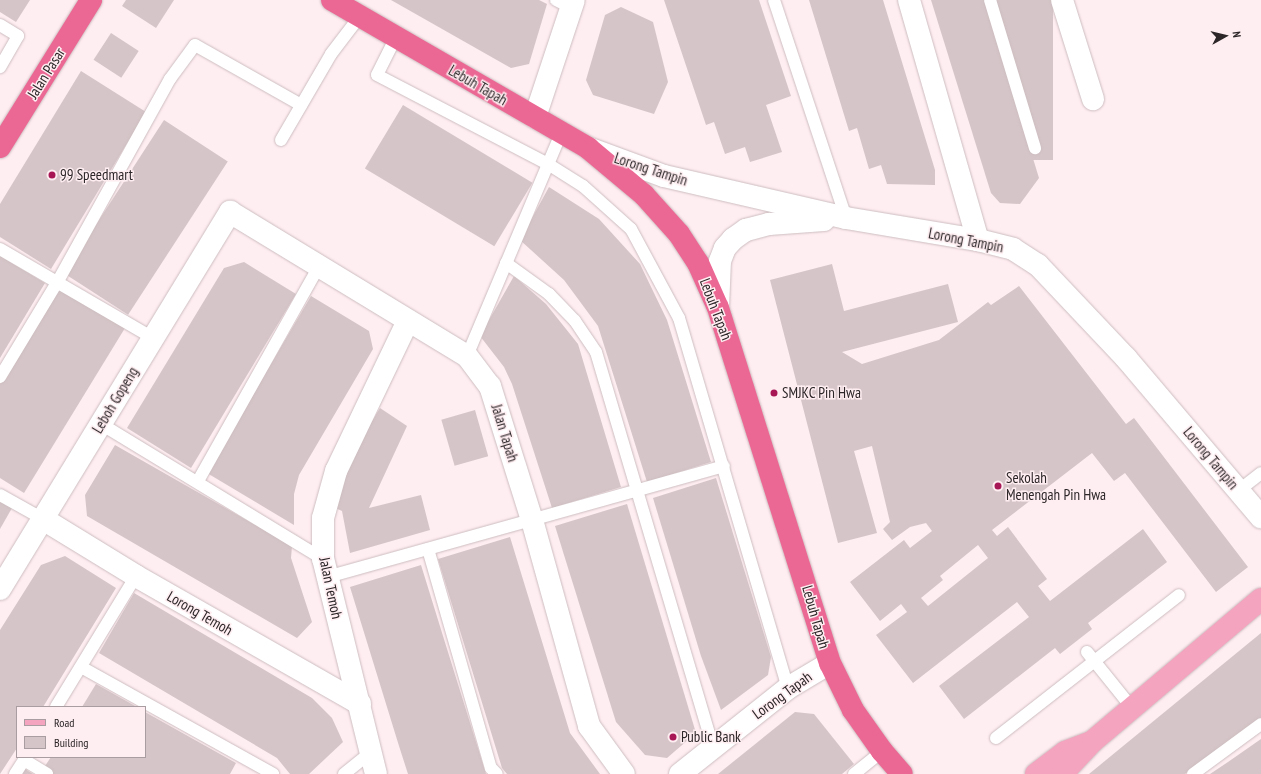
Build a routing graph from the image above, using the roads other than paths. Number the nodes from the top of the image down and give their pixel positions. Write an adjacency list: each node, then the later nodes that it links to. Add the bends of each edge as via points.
1 (91, 0): 16 (highway, Jalan Pasar)
2 (774, 0): 21 (lane)
3 (908, 0): 22 (street)
4 (990, 0): 18 (lane)
5 (1062, 0): 11 (street)
6 (568, 3): 13 (street)
7 (349, 7): 9 (highway, Lebuh Tapah); 12 (lane, via 331,54)
8 (0, 25): 10 (lane, via 18,36)
9 (396, 37): 13 (highway, Lebuh Tapah); 19 (lane, via 377,75)
10 (0, 67)
11 (1093, 99)
12 (301, 105): 15 (lane); 26 (lane, via 195,45 170,79)
13 (535, 117): 14 (highway, Lebuh Tapah)
14 (561, 133): 17 (highway, Lebuh Tapah); 19 (lane)
15 (281, 140)
16 (0, 147)
17 (588, 148): 21 (street, Lorong Tampin, via 664,176); 27 (highway, Lebuh Tapah, via 644,195 679,234 698,262)
18 (1035, 148)
19 (548, 164): 24 (lane); 33 (lane, via 583,186 631,229 679,318)
20 (230, 212): 25 (street, Jalan Tapah); 29 (street, Leboh Gopeng)
21 (846, 218): 22 (street, Lorong Tampin); 27 (street, via 769,224 746,230 726,248 720,261)
22 (978, 240): 37 (street, Lorong Tampin, via 1013,249 1038,265 1126,358)
23 (0, 249): 26 (lane)
24 (506, 263): 30 (lane); 36 (lane, via 549,294 575,320 596,352)
25 (318, 268): 28 (street, Jalan Tapah); 35 (lane)
26 (58, 281): 29 (lane); 31 (lane)
27 (718, 308): 50 (highway, Lebuh Tapah)
28 (408, 321): 30 (street, Jalan Tapah); 43 (street, Jalan Temoh, via 328,492 322,518)
29 (153, 338): 32 (street, Leboh Gopeng)
30 (467, 356): 41 (street, Jalan Tapah, via 490,386)
31 (0, 377)
32 (101, 424): 35 (lane); 40 (street, Leboh Gopeng)
33 (724, 466): 36 (lane); 52 (lane)
34 (1261, 473): 37 (lane)
35 (198, 481): 43 (lane)
36 (637, 490): 41 (lane); 59 (lane)
37 (1238, 491): 39 (street, Lorong Tampin)
38 (0, 495): 40 (lane)
39 (1261, 518)
40 (43, 519): 44 (street, Lorong Temoh); 45 (street, Leboh Gopeng)
41 (532, 520): 42 (lane); 69 (street, Jalan Tapah, via 589,726)
42 (428, 549): 43 (lane); 68 (lane, via 491,768)
43 (325, 568): 53 (street, Jalan Temoh)
44 (136, 576): 51 (lane); 53 (street, Lorong Temoh)
45 (0, 589)
46 (1179, 595): 49 (lane)
47 (1261, 599): 55 (main road)
48 (1087, 652): 49 (lane)
49 (1095, 662): 55 (lane); 57 (lane)
50 (830, 663): 52 (street, Lorong Tapah); 60 (highway, Lebuh Tapah, via 853,710)
51 (81, 667): 54 (lane); 65 (lane)
52 (788, 688): 59 (street, Lorong Tapah)
53 (360, 704): 61 (street, Jalan Temoh)
54 (57, 706)
55 (1132, 708): 58 (main road)
56 (1261, 724): 75 (lane)
57 (996, 738)
58 (1093, 741): 73 (main road, via 1065,752); 74 (main road)
59 (714, 748): 70 (street, Lorong Tapah)
60 (882, 751): 71 (lane); 72 (highway, Lebuh Tapah)
61 (370, 753): 66 (lane); 67 (street, Jalan Temoh)
62 (25, 758): 63 (lane); 64 (lane)
63 (15, 774)
64 (47, 774)
65 (273, 774)
66 (344, 774)
67 (376, 774)
68 (497, 774)
69 (624, 774)
70 (680, 774)
71 (854, 774)
72 (902, 774)
73 (1036, 774)
74 (1062, 774)
75 (1193, 774)

